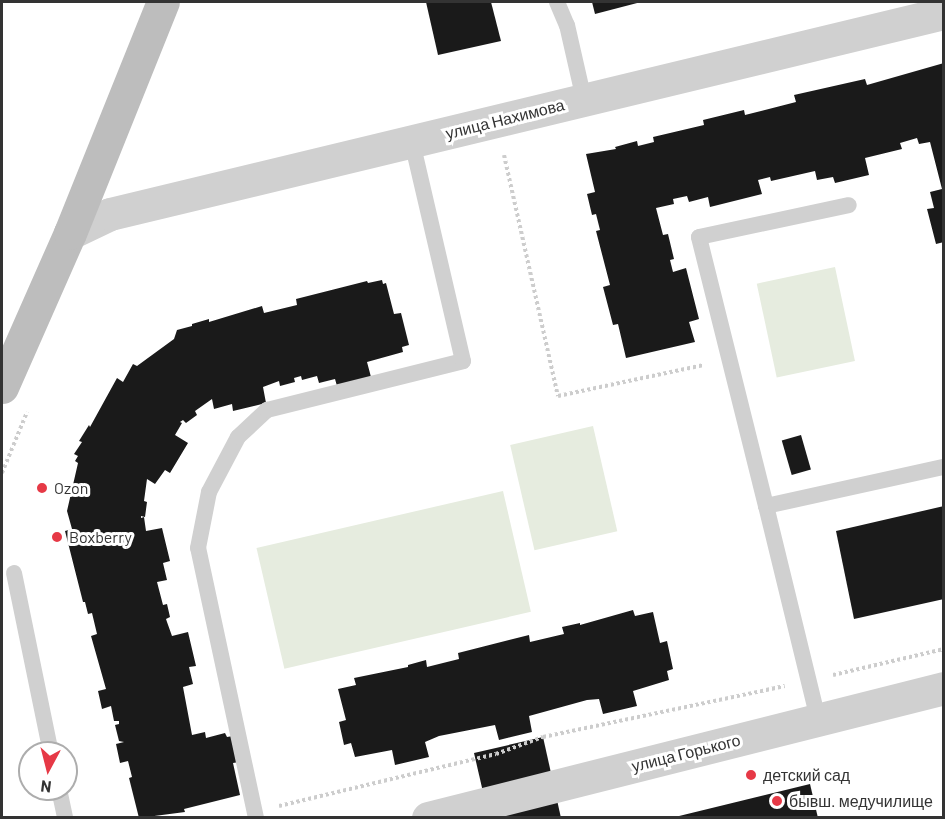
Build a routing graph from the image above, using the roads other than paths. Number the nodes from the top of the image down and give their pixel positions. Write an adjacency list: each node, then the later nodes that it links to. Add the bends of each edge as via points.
1 (164, 2): 7 (street)
2 (557, 2): 4 (lane, via 567,25)
3 (944, 13): 4 (street, улица Нахимова)
4 (584, 100): 5 (street, улица Нахимова)
5 (412, 141): 7 (street, улица Нахимова, via 110,214); 17 (lane, via 463,361 267,410 238,437 209,492 198,548)
6 (849, 205): 10 (lane, via 699,237)
7 (70, 233): 8 (street)
8 (2, 387)
9 (944, 467): 10 (lane)
10 (766, 506): 13 (lane)
11 (14, 573): 14 (lane)
12 (944, 688): 13 (street, улица Горького)
13 (818, 719): 16 (street, улица Горького)
14 (49, 741)
15 (61, 801): 18 (lane)
16 (508, 808): 19 (street, улица Горького)
17 (256, 815)
18 (65, 818)
19 (428, 818)

